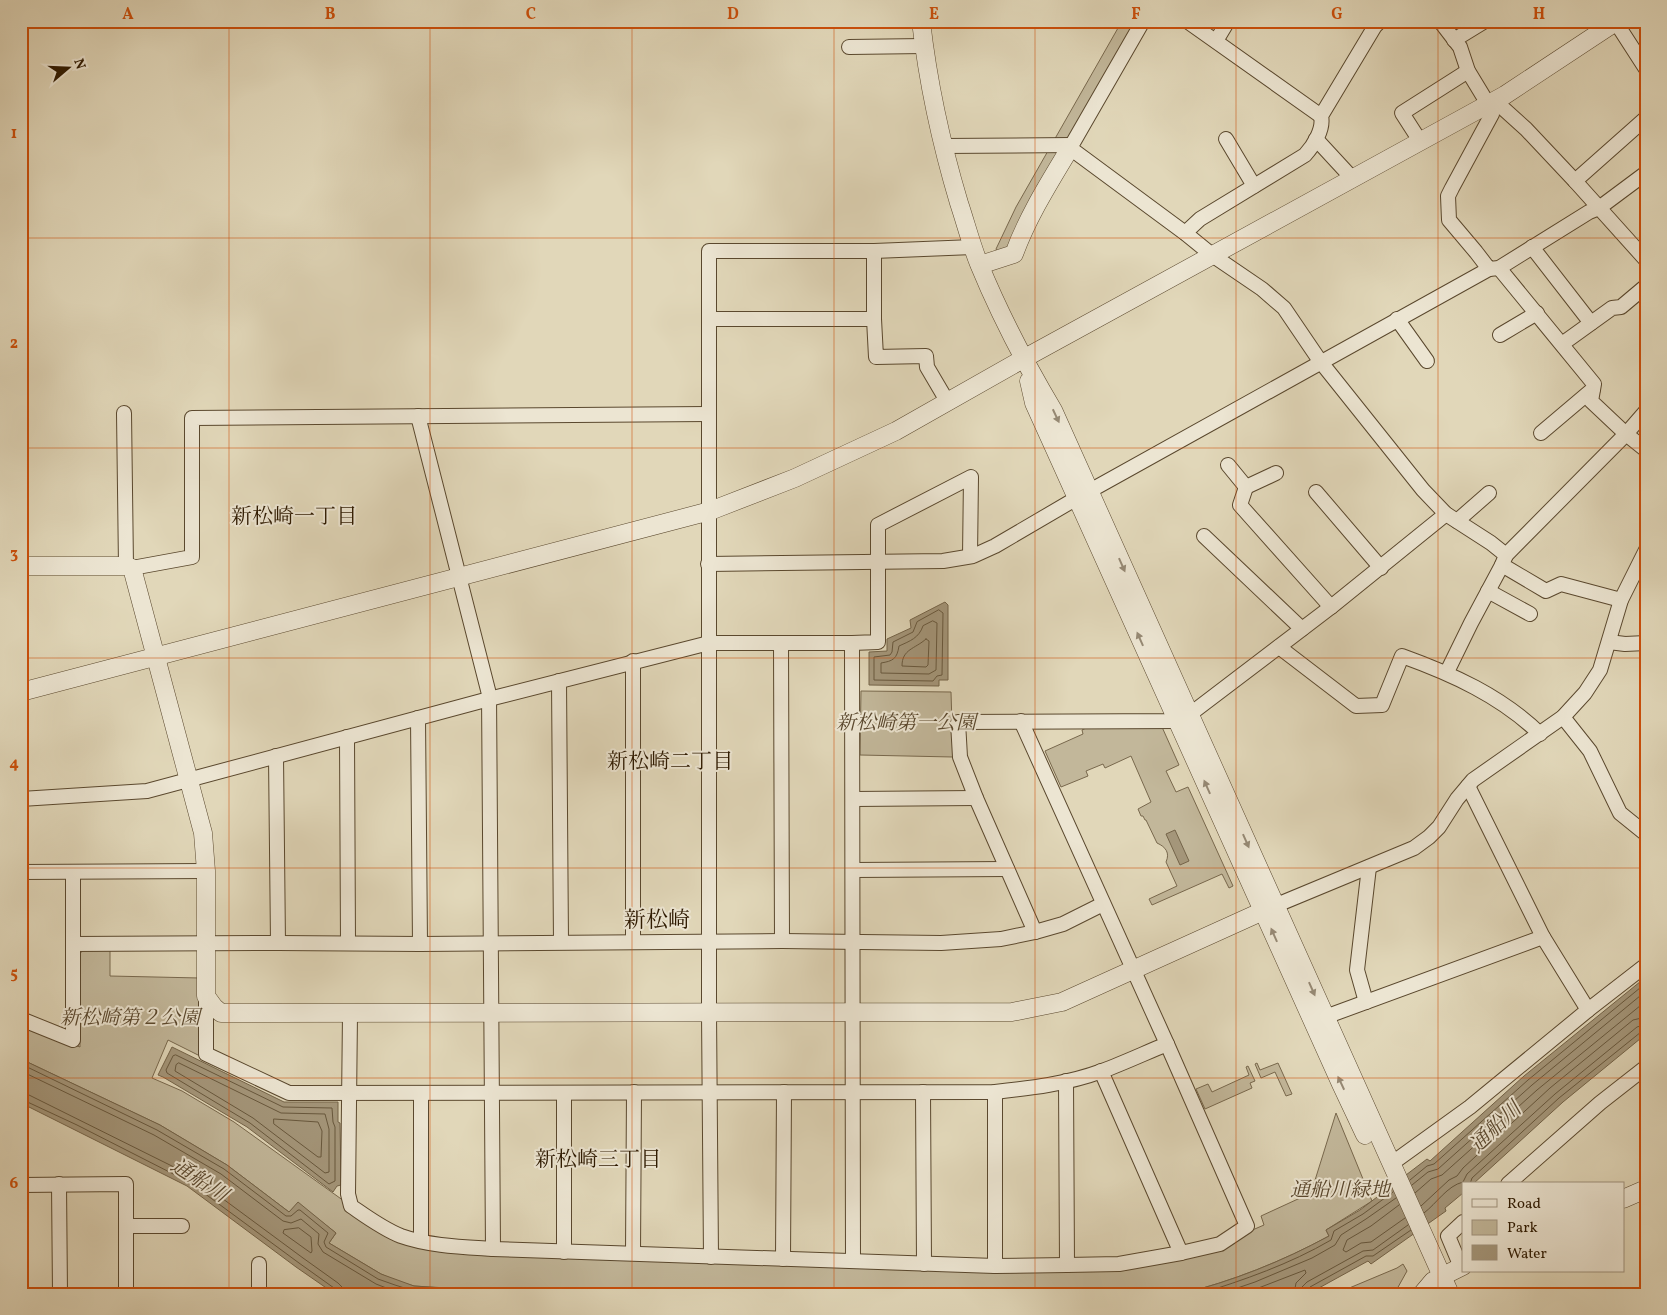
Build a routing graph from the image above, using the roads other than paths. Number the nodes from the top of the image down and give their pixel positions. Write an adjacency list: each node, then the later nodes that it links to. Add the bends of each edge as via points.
1 (921, 21): 11 (street)
2 (1143, 21): 22 (street)
3 (1187, 21): 10 (street)
4 (1228, 21): 10 (street)
5 (1380, 21): 16 (street)
6 (1440, 21): 9 (street)
7 (1485, 21): 9 (street)
8 (1616, 22): 13 (street); 15 (street)
9 (1454, 40): 14 (street, via 1460,47)
10 (1216, 41): 16 (street)
11 (924, 46): 12 (street); 21 (street)
12 (849, 47)
13 (1644, 62)
14 (1468, 71): 15 (street); 20 (street, via 1402,113)
15 (1492, 102): 20 (street); 25 (street, via 1526,129); 35 (street, via 1492,114 1448,196 1448,208 1449,220)
16 (1321, 116): 19 (street, via 1323,122)
17 (1646, 118): 25 (street)
18 (1226, 139): 26 (street)
19 (1316, 139): 24 (street); 26 (street, via 1305,155)
20 (1420, 141): 24 (street)
21 (943, 146): 22 (street); 29 (street)
22 (1071, 146): 28 (street); 34 (street, via 1033,211 1014,254)
23 (1646, 173): 27 (street)
24 (1352, 178): 32 (street)
25 (1575, 181): 27 (street)
26 (1254, 186): 28 (street, via 1200,219)
27 (1600, 208): 30 (street); 33 (street)
28 (1185, 233): 32 (street)
29 (973, 247): 31 (street); 34 (street)
30 (1532, 247): 35 (street); 41 (street)
31 (874, 251): 38 (street, via 709,251); 39 (street)
32 (1212, 255): 44 (street); 46 (street, via 1284,308)
33 (1646, 260)
34 (980, 265): 44 (street)
35 (1494, 268): 37 (street); 40 (street)
36 (1646, 286): 41 (street, via 1621,307 1612,308)
37 (1537, 313): 42 (street); 43 (street)
38 (708, 319): 39 (street); 51 (street)
39 (874, 319): 48 (street, via 876,357 926,356 927,366)
40 (1397, 319): 45 (street); 46 (street)
41 (1591, 323): 43 (street)
42 (1500, 335)
43 (1562, 344): 47 (street, via 1594,384)
44 (1023, 359): 48 (street); 61 (street, via 1053,410)
45 (1427, 360)
46 (1320, 362): 61 (street); 63 (street, via 1424,490)
47 (1593, 389): 53 (street); 54 (street, via 1591,401)
48 (947, 401): 62 (street, via 844,456)
49 (1646, 411): 54 (street)
50 (124, 413): 71 (street)
51 (708, 414): 52 (street); 62 (street)
52 (418, 416): 71 (street, via 192,418 192,557); 73 (street)
53 (1541, 433)
54 (1626, 434): 55 (street); 67 (street)
55 (1646, 450)
56 (1228, 465): 58 (street)
57 (1276, 472): 58 (street)
58 (1246, 487): 76 (street, via 1240,505)
59 (1316, 492): 72 (street)
60 (1489, 493): 63 (street)
61 (1083, 495): 66 (street, via 995,546); 93 (street)
62 (710, 511): 69 (street); 73 (street)
63 (1452, 518): 67 (street, via 1490,543); 72 (street)
64 (1204, 536): 78 (street)
65 (1646, 550): 75 (street)
66 (970, 556): 68 (street, via 943,561); 68 (street, via 971,477 878,525)
67 (1504, 560): 74 (street); 75 (street, via 1546,591 1561,584)
68 (878, 562): 69 (street); 82 (street, via 878,642)
69 (708, 564): 80 (street)
70 (21, 566): 71 (street)
71 (129, 567): 85 (street)
72 (1381, 568): 76 (street)
73 (459, 578): 85 (street); 90 (street)
74 (1488, 591): 77 (street); 87 (street)
75 (1621, 600): 79 (street)
76 (1331, 607): 78 (street)
77 (1530, 614)
78 (1302, 629): 84 (street)
79 (1609, 642): 83 (street); 91 (street, via 1600,670)
80 (709, 643): 81 (street); 86 (street); 114 (street)
81 (781, 643): 82 (street); 115 (street)
82 (852, 643): 102 (street)
83 (1646, 643)
84 (1278, 647): 87 (street, via 1356,706 1382,705 1402,656); 93 (street)
85 (156, 657): 89 (street); 98 (street)
86 (633, 661): 88 (street); 118 (street)
87 (1447, 672): 95 (street, via 1501,703)
88 (559, 681): 90 (street); 117 (street)
89 (21, 692)
90 (489, 698): 92 (street); 124 (street)
91 (1563, 717): 95 (street); 103 (street, via 1590,751 1620,813)
92 (418, 718): 96 (street); 123 (street)
93 (1183, 718): 94 (street); 111 (street)
94 (1021, 721): 100 (street, via 958,722 960,757); 110 (street)
95 (1540, 734): 99 (street)
96 (347, 737): 97 (street); 120 (street)
97 (276, 756): 98 (street); 119 (street)
98 (189, 779): 101 (street, via 148,790); 106 (street, via 203,833)
99 (1468, 786): 104 (street, via 1429,837 1414,848); 113 (street)
100 (976, 798): 102 (street); 105 (street)
101 (21, 799)
102 (853, 799): 107 (street)
103 (1646, 834)
104 (1369, 867): 111 (street); 128 (street, via 1357,970)
105 (1007, 869): 107 (street); 112 (street)
106 (206, 870): 109 (street); 122 (street)
107 (853, 870): 116 (street)
108 (21, 872): 109 (street)
109 (73, 872): 121 (street)
110 (1104, 904): 112 (street, via 1064,924); 126 (street)
111 (1269, 909): 126 (street); 135 (street, one-way to 135); 150 (street, one-way to 111, via 1341,1084)
112 (1035, 932): 116 (street, via 1001,939 950,942)
113 (1543, 937): 128 (street); 129 (street)
114 (709, 941): 115 (street); 118 (street); 130 (street)
115 (782, 941): 116 (street)
116 (852, 941): 131 (street)
117 (561, 942): 118 (street); 124 (street)
118 (633, 942)
119 (278, 943): 120 (street); 122 (street)
120 (348, 943): 123 (street)
121 (73, 944): 122 (street); 134 (street, via 73,1040)
122 (205, 944): 127 (street)
123 (420, 944): 124 (street)
124 (491, 944): 133 (street)
125 (1646, 965): 129 (street)
126 (1133, 971): 131 (street, via 1062,1002 1012,1012); 136 (street)
127 (206, 996): 132 (street, via 221,1013); 147 (street, via 206,1054 289,1094)
128 (1366, 1002): 135 (street)
129 (1588, 1010): 150 (street)
130 (709, 1013): 131 (street); 133 (street); 143 (street)
131 (853, 1013): 140 (street)
132 (350, 1014): 133 (street); 147 (street)
133 (491, 1014): 141 (street)
134 (21, 1018)
135 (1325, 1018): 150 (street)
136 (1166, 1044): 138 (street); 163 (street, via 1247,1226 1220,1244)
137 (1646, 1067): 151 (street)
138 (1101, 1071): 139 (street); 163 (street)
139 (1066, 1081): 146 (street, via 1038,1088); 169 (street)
140 (853, 1091): 144 (street); 145 (street); 166 (street)
141 (490, 1092): 148 (street); 149 (street); 160 (street)
142 (634, 1092): 143 (street); 149 (street); 162 (street)
143 (710, 1092): 144 (street); 164 (street)
144 (784, 1092): 165 (street)
145 (922, 1092): 146 (street); 168 (street)
146 (995, 1092): 170 (street)
147 (349, 1093): 148 (street); 159 (street, via 348,1194 351,1206 382,1227)
148 (421, 1093): 159 (street)
149 (564, 1093): 161 (street)
150 (1390, 1169): 172 (street, via 1429,1261)
151 (1510, 1182)
152 (60, 1184): 153 (street); 157 (street, via 126,1184); 173 (street)
153 (21, 1185)
154 (1646, 1189): 155 (street)
155 (1624, 1198)
156 (1462, 1223): 171 (street, via 1448,1236)
157 (126, 1226): 158 (street); 174 (street)
158 (182, 1226)
159 (421, 1241): 160 (street)
160 (493, 1249): 161 (street)
161 (564, 1252): 162 (street)
162 (633, 1252): 164 (street)
163 (1181, 1254): 169 (street, via 1119,1264)
164 (711, 1257): 165 (street)
165 (783, 1259): 166 (street)
166 (853, 1262): 168 (street)
167 (259, 1264): 175 (street)
168 (924, 1264): 170 (street)
169 (1067, 1265): 170 (street)
170 (995, 1266)
171 (1462, 1266): 172 (street)
172 (1434, 1286): 176 (street)
173 (60, 1294)
174 (126, 1294)
175 (259, 1294)
176 (1450, 1294)

